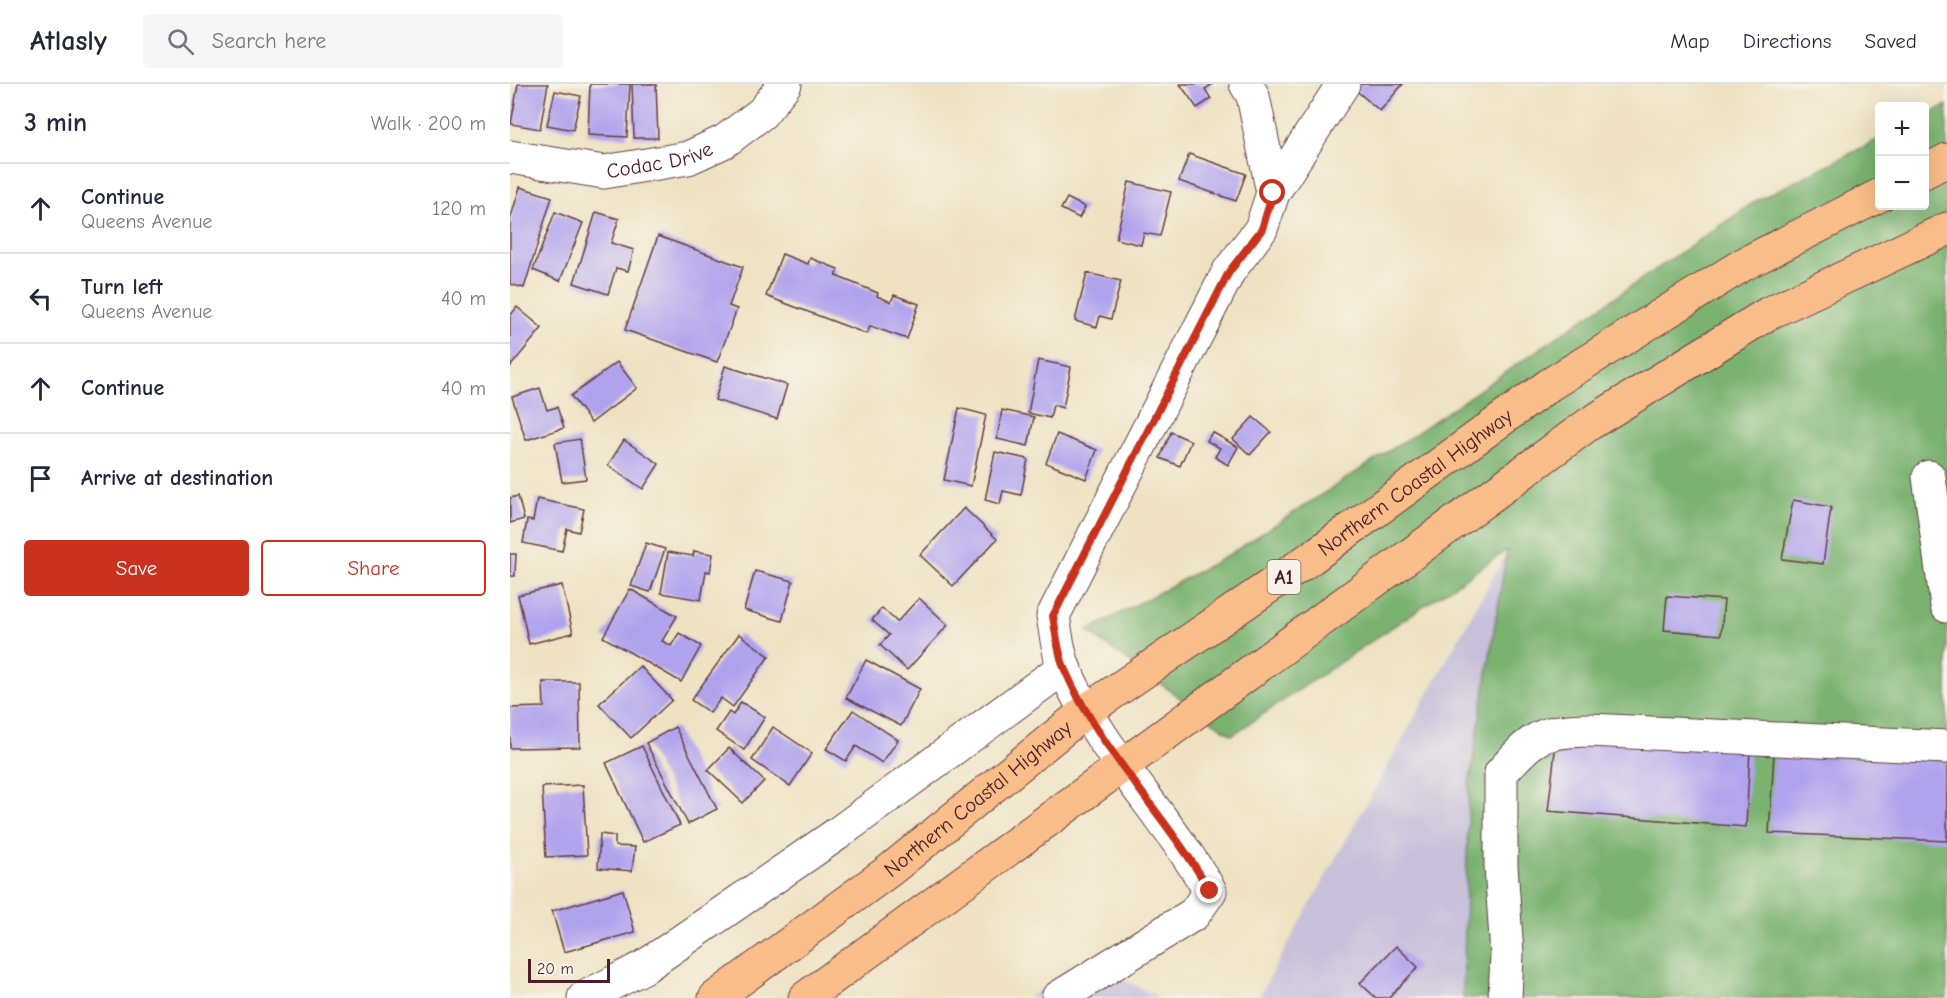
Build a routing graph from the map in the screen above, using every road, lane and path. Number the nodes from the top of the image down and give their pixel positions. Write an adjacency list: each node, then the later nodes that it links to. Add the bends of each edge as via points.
1 (784, 84): 4 (street, Codac Drive, via 762,113 725,141 688,158 604,172)
2 (1246, 84): 7 (street, via 1253,96)
3 (1343, 84): 7 (street)
4 (510, 157)
5 (1947, 160): 6 (highway)
6 (1929, 169)
7 (1273, 193): 12 (street, via 1262,229 1229,272 1053,616)
8 (1875, 198): 13 (highway, Northern Coastal Highway / A1, via 1744,264 1549,385 1311,558)
9 (1947, 229): 15 (highway, via 1769,313 1589,424)
10 (1929, 477): 11 (street)
11 (1947, 606)
12 (1064, 668): 13 (street); 16 (street, via 837,834 644,967)
13 (1086, 711): 15 (street); 17 (highway, Northern Coastal Highway / A1, via 890,870)
14 (1947, 747): 20 (street, via 1589,730 1556,731 1528,742 1501,773)
15 (1123, 766): 18 (highway); 19 (street, via 1187,852 1210,891 1194,914)
16 (584, 998)
17 (715, 998)
18 (805, 998)
19 (1058, 998)
20 (1505, 998)

